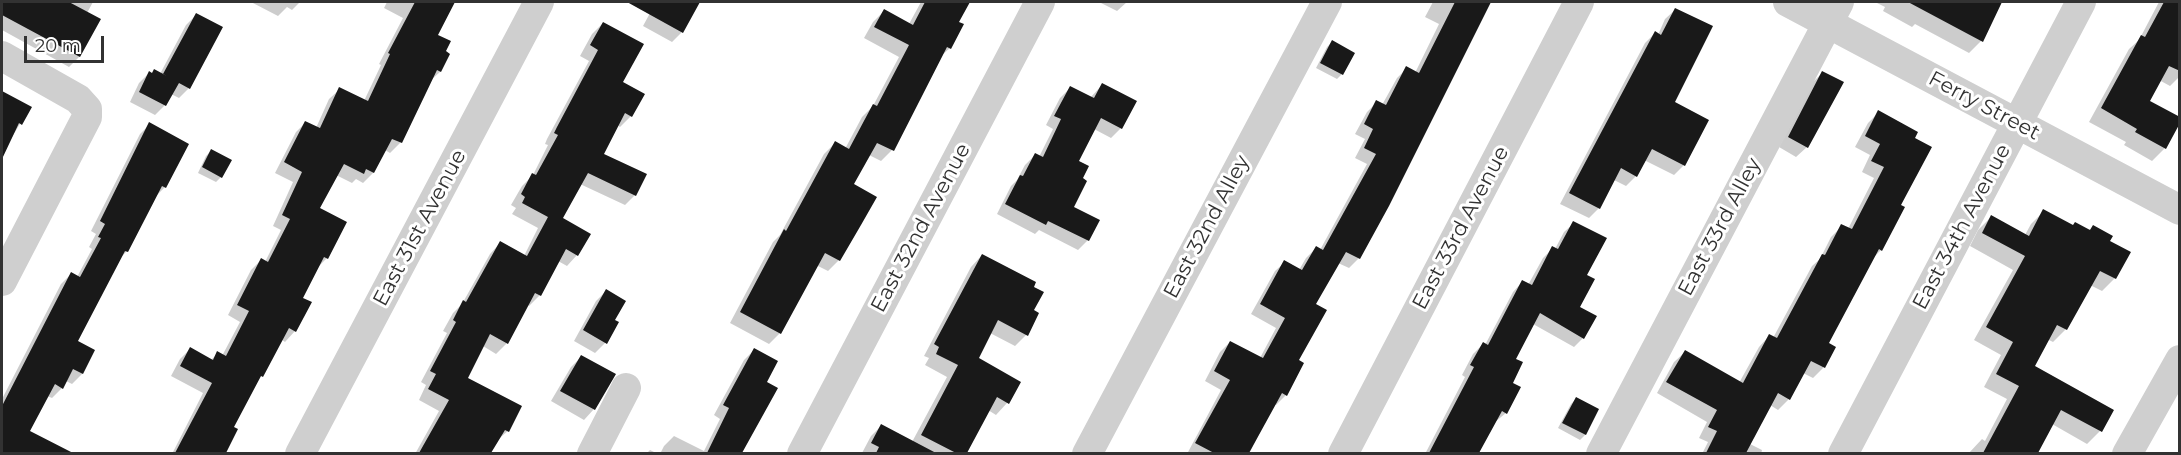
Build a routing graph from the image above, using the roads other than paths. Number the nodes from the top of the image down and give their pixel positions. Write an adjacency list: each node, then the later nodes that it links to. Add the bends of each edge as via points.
1 (539, 2): 14 (street, East 31st Avenue)
2 (1040, 2): 16 (street, East 32nd Avenue)
3 (1327, 2): 17 (street, East 32nd Alley)
4 (1579, 2): 18 (street, East 33rd Avenue)
5 (1788, 2): 7 (street, Ferry Street)
6 (2081, 2): 9 (street, East 34th Avenue)
7 (1834, 12): 9 (street, Ferry Street); 19 (street, East 33rd Alley)
8 (2, 56): 11 (street, via 73,96 87,109 85,124)
9 (2017, 124): 10 (street, Ferry Street); 20 (street, East 34th Avenue)
10 (2180, 210)
11 (2, 282)
12 (2180, 360): 21 (street)
13 (626, 388): 15 (street)
14 (300, 453)
15 (592, 453)
16 (802, 453)
17 (1087, 453)
18 (1342, 453)
19 (1601, 453)
20 (1844, 453)
21 (2127, 453)

